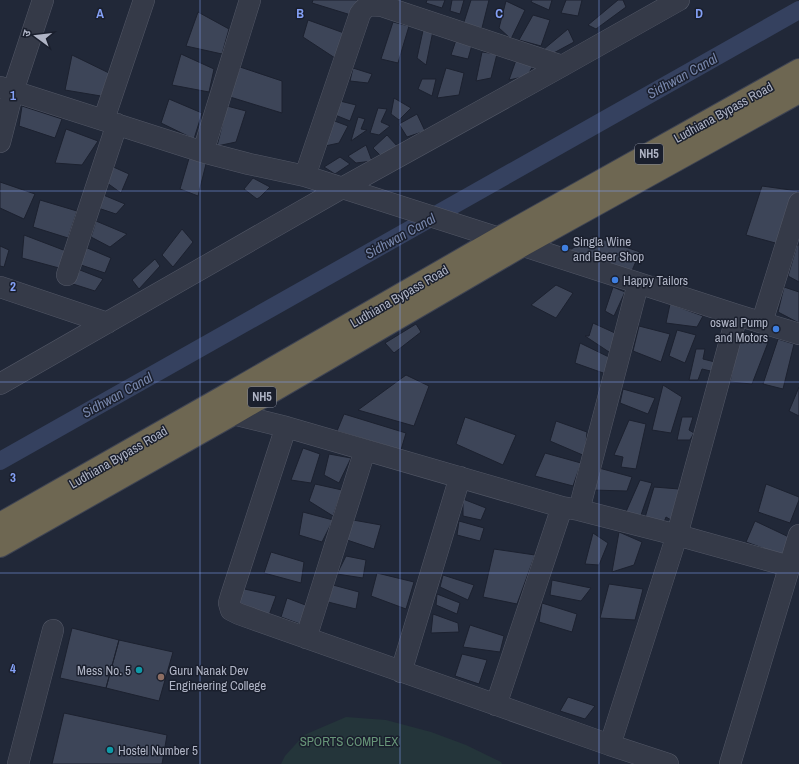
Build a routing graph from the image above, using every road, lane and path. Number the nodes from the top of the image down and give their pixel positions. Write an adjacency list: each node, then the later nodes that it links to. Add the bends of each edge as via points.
1 (43, 0): 7 (street)
2 (144, 0): 9 (street)
3 (250, 0): 11 (street)
4 (679, 0): 5 (street)
5 (562, 66): 12 (street, via 382,6 370,5 360,14); 13 (street)
6 (799, 70): 15 (highway, Ludhiana Bypass Road / NH5)
7 (7, 89): 9 (street); 10 (street)
8 (799, 92): 16 (highway, Ludhiana Bypass Road / NH5)
9 (110, 122): 11 (street); 17 (street)
10 (0, 142)
11 (203, 152): 12 (street)
12 (305, 176): 13 (street)
13 (352, 191): 15 (street); 22 (street)
14 (799, 202): 21 (street)
15 (490, 235): 16 (street); 30 (highway, Ludhiana Bypass Road / NH5, via 216,401)
16 (523, 245): 18 (street); 25 (highway, Ludhiana Bypass Road / NH5)
17 (67, 275)
18 (638, 284): 20 (street); 29 (street)
19 (0, 287): 22 (street)
20 (737, 315): 21 (street); 31 (street)
21 (762, 322): 23 (street)
22 (107, 323): 24 (street)
23 (799, 334)
24 (0, 384)
25 (233, 414): 26 (street); 33 (highway, Ludhiana Bypass Road / NH5)
26 (286, 427): 27 (street); 36 (street, via 229,603 231,610 238,614)
27 (365, 450): 28 (street); 36 (street)
28 (460, 477): 29 (street); 37 (street)
29 (570, 508): 31 (street); 38 (street)
30 (0, 524)
31 (677, 535): 34 (street); 39 (street)
32 (799, 535): 34 (street)
33 (0, 546)
34 (789, 566): 42 (street)
35 (53, 630): 40 (street)
36 (306, 638): 37 (street)
37 (401, 672): 38 (street)
38 (496, 705): 39 (street)
39 (610, 745): 41 (street)
40 (18, 764)
41 (668, 764)
42 (730, 764)

